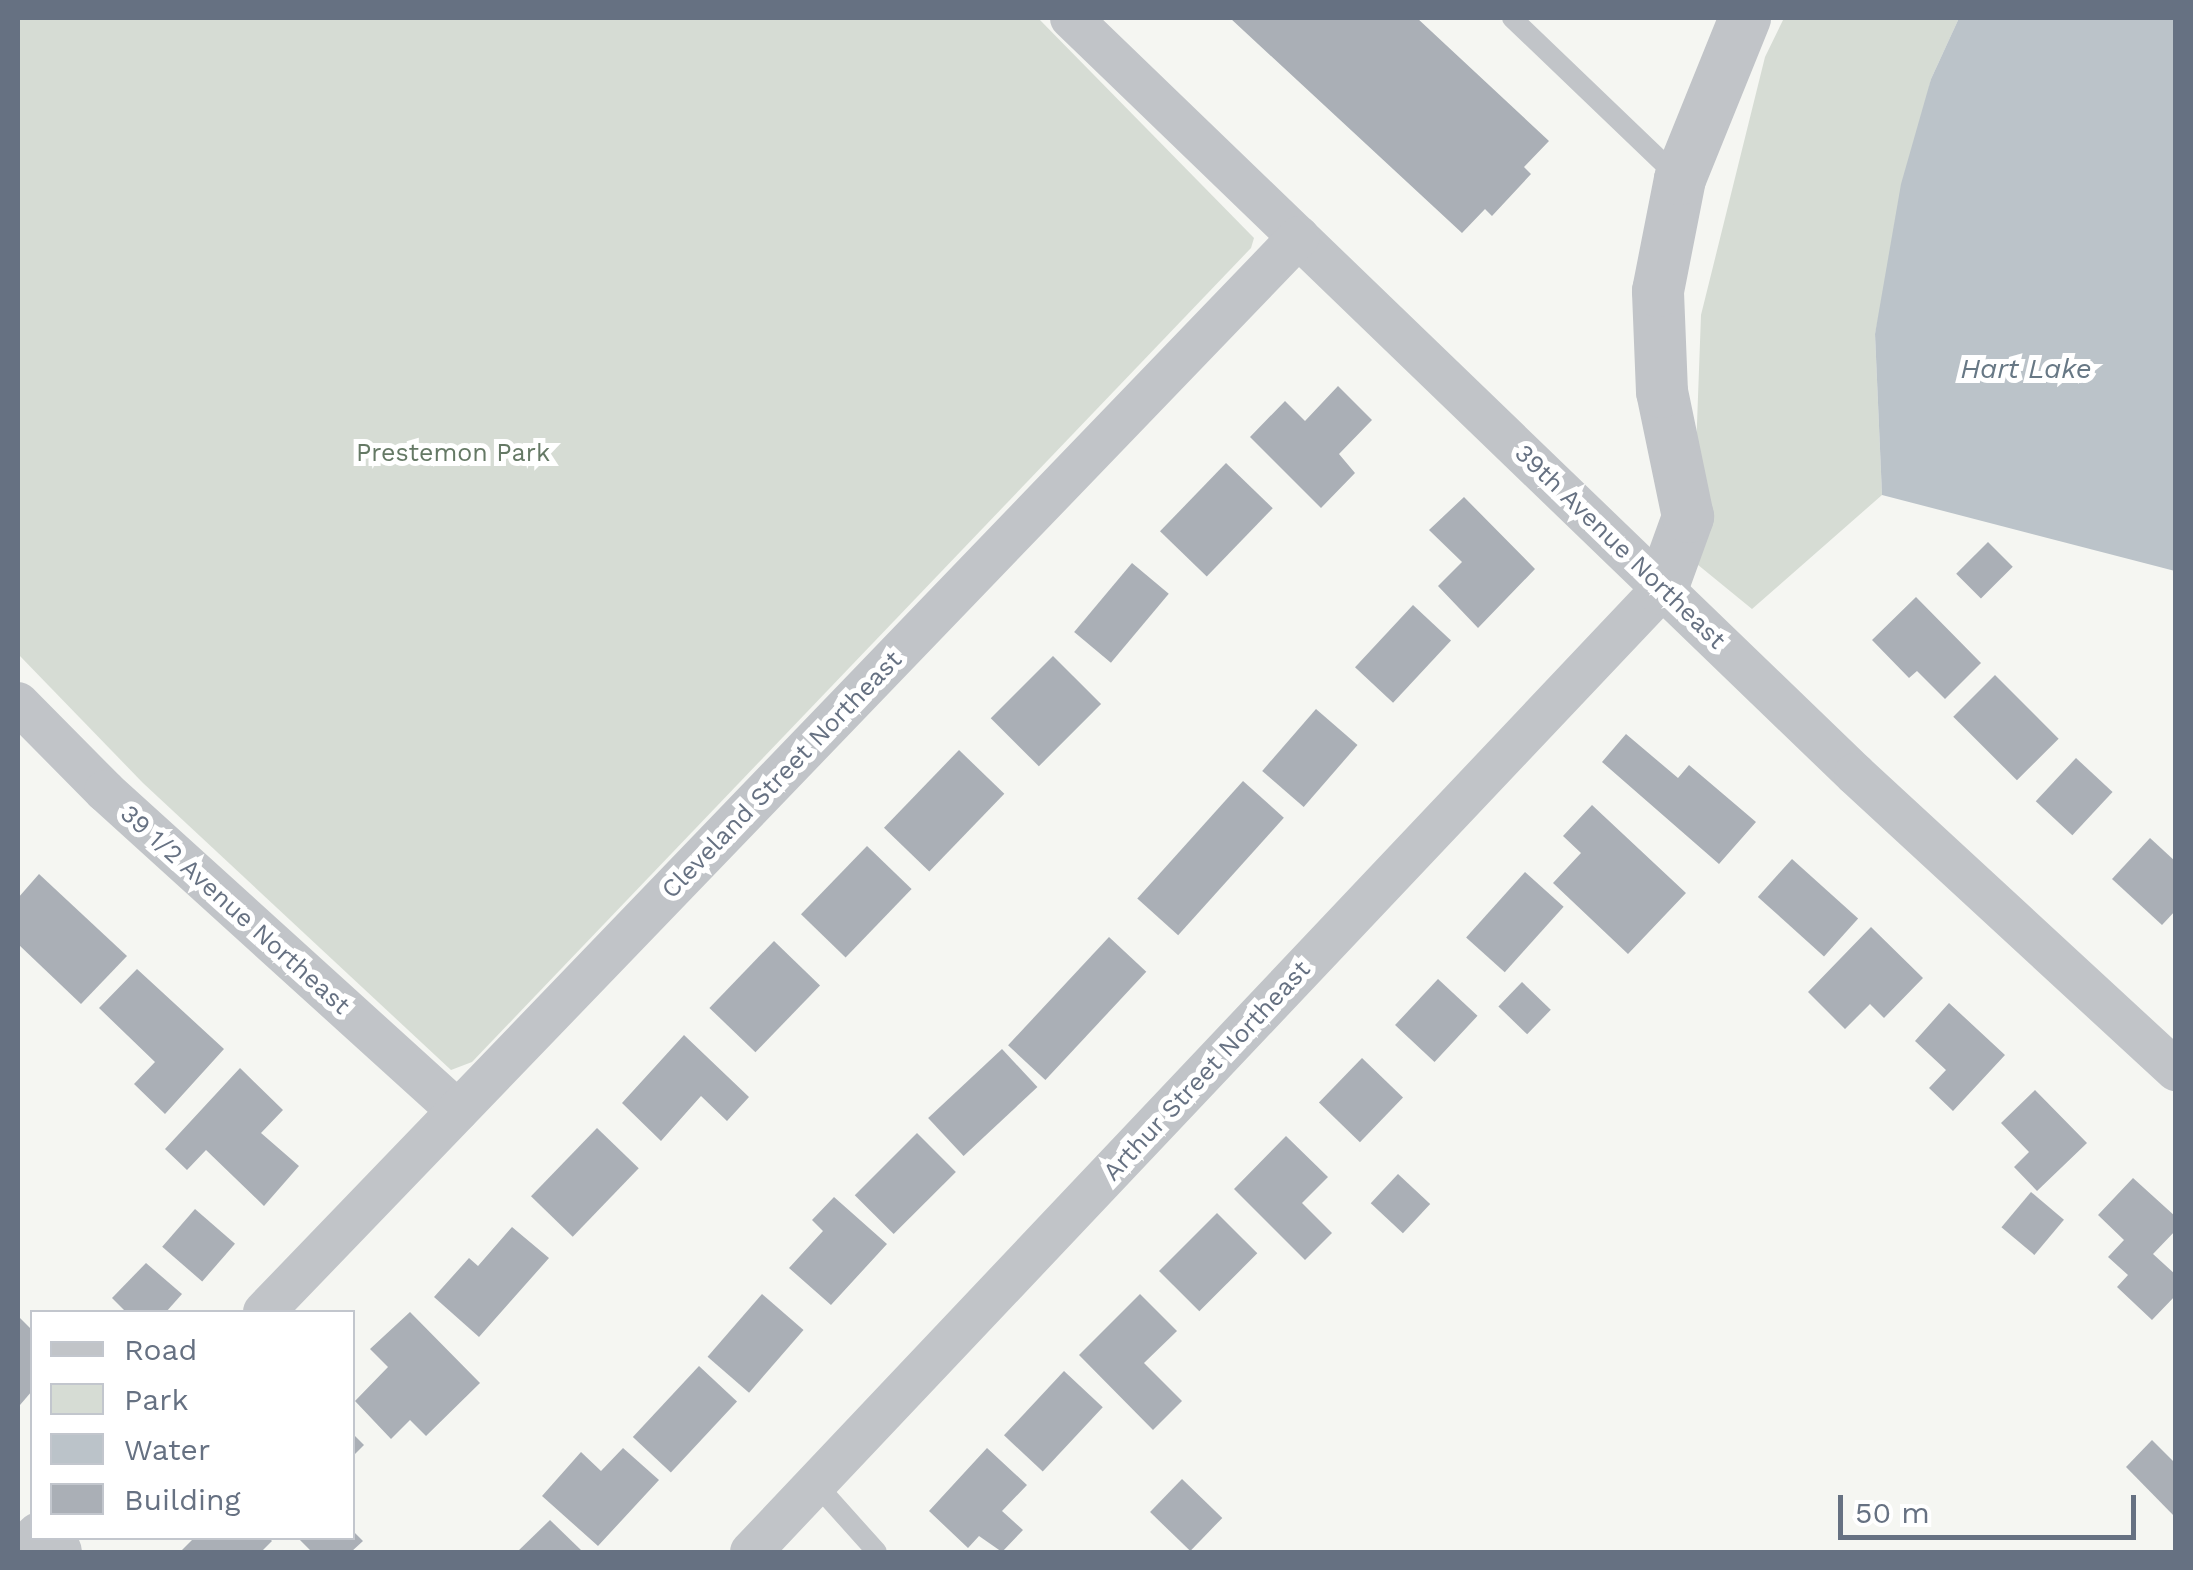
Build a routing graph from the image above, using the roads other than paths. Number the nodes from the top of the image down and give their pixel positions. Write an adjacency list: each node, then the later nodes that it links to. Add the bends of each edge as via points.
1 (1071, 18): 6 (street, 39th Avenue Northeast)
2 (1500, 18): 3 (lane)
3 (1510, 18): 5 (lane)
4 (1745, 18): 5 (street)
5 (1680, 179): 7 (street, via 1658,291 1662,392 1688,517)
6 (1299, 237): 7 (street, 39th Avenue Northeast); 10 (street, Cleveland Street Northeast)
7 (1662, 589): 9 (street, 39th Avenue Northeast); 12 (street, Arthur Street Northeast)
8 (18, 703): 10 (street, 39 1/2 Avenue Northeast, via 104,792)
9 (2176, 1070)
10 (458, 1112): 11 (street, Cleveland Street Northeast)
11 (266, 1310)
12 (816, 1484): 13 (street, Arthur Street Northeast); 14 (lane)
13 (751, 1552)
14 (877, 1552)

